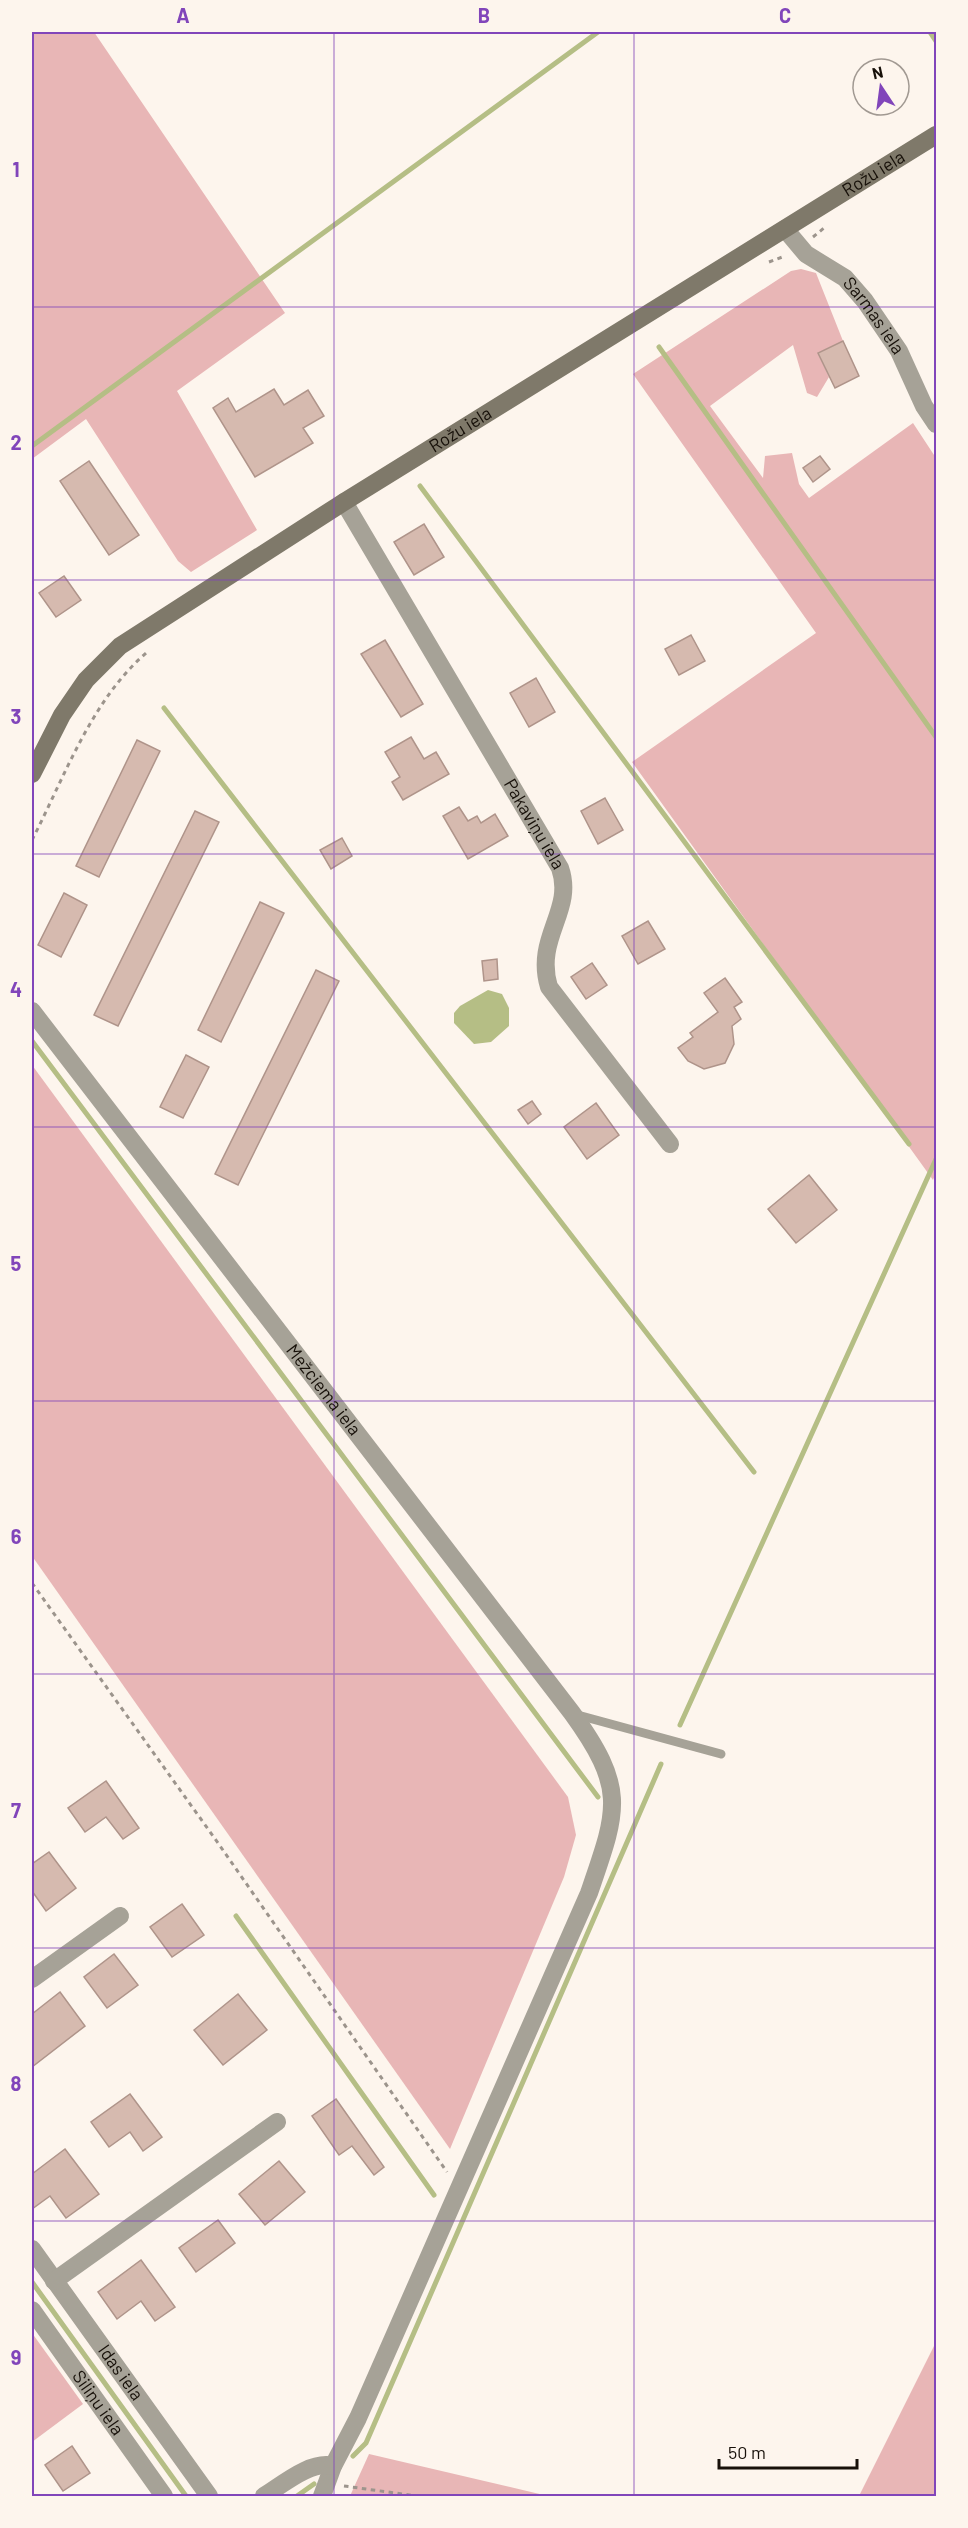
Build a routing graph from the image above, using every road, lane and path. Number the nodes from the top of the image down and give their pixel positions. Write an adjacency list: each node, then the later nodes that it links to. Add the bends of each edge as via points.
1 (936, 135): 3 (street, Rožu iela)
2 (826, 226): 4 (path)
3 (785, 229): 4 (street, Sarmas iela); 7 (street, Rožu iela)
4 (800, 248): 5 (path); 6 (street, Sarmas iela, via 845,278 865,301 899,351)
5 (761, 265)
6 (936, 424)
7 (344, 502): 9 (street, Rožu iela, via 120,646 86,680); 12 (street, Pakaviņu iela, via 560,868 564,897 543,969 549,987)
8 (147, 652): 10 (path, via 99,709)
9 (32, 774)
10 (32, 840)
11 (32, 1011): 14 (street, Mežciema iela)
12 (670, 1144)
13 (32, 1583): 19 (path)
14 (572, 1713): 15 (lane); 19 (street, Mežciema iela, via 609,1773 614,1807 606,1844 589,1893)
15 (721, 1754)
16 (120, 1916): 17 (street)
17 (32, 1979)
18 (277, 2122): 21 (street)
19 (458, 2188): 23 (street, Mežciema iela)
20 (32, 2249): 21 (street, Idas iela)
21 (54, 2281): 25 (street, Idas iela)
22 (32, 2310): 24 (street, Siliņu iela)
23 (328, 2482): 26 (street, via 323,2463); 27 (path)
24 (164, 2496)
25 (209, 2496)
26 (264, 2496)
27 (417, 2496)

